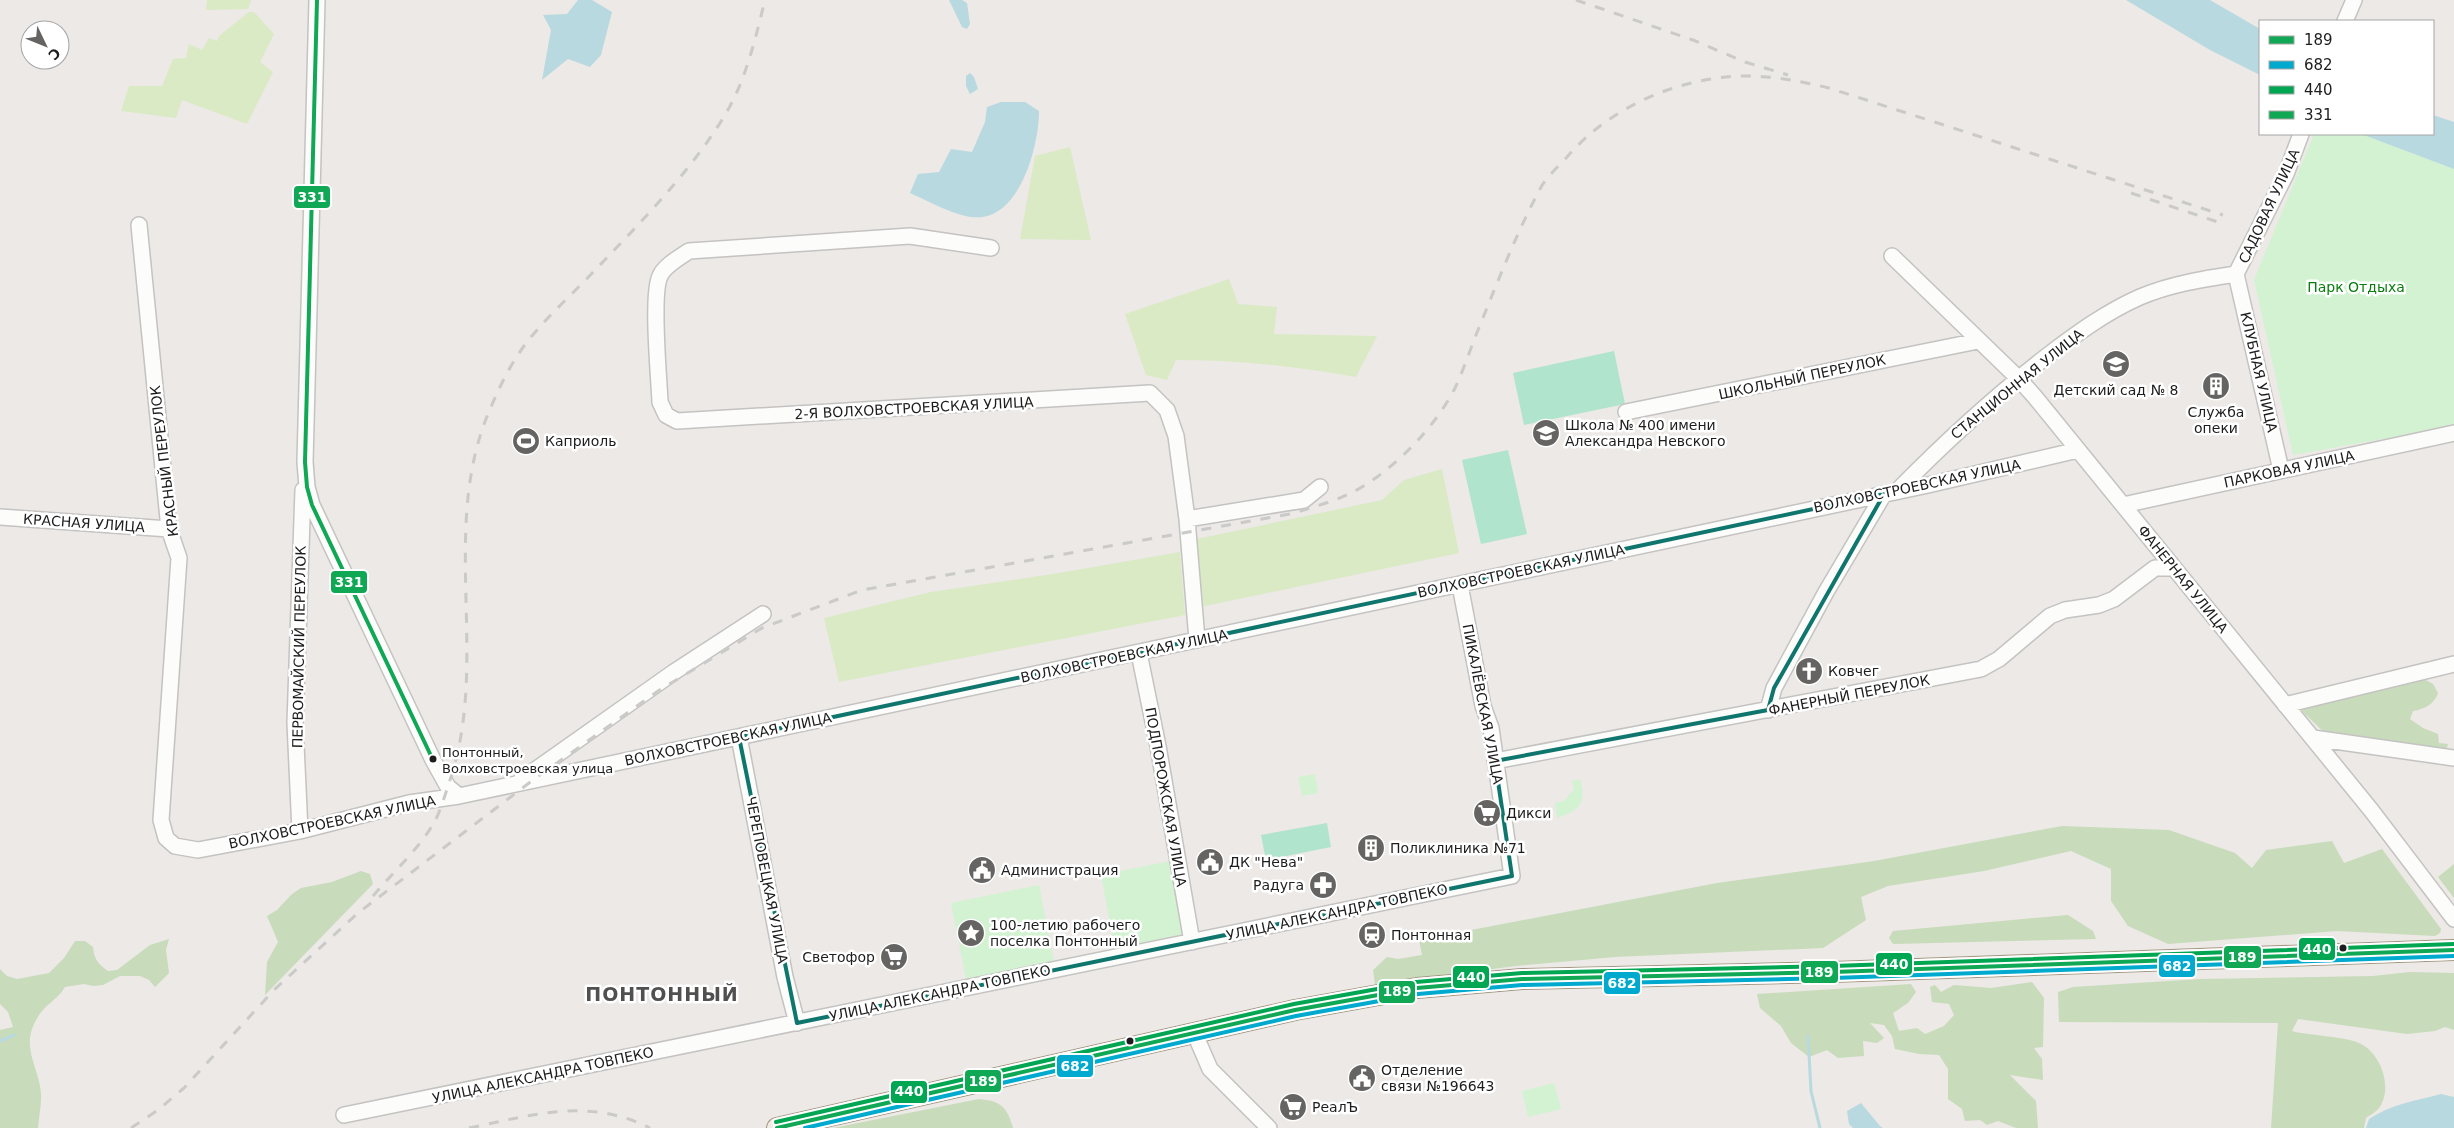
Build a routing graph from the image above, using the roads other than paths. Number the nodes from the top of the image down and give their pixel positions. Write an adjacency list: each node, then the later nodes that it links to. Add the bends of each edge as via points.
1 (317, 0): 14 (street)
2 (2354, 0): 3 (street)
3 (2345, 20)
4 (2301, 135): 8 (street, САДОВАЯ УЛИЦА, via 2271,206)
5 (139, 225): 21 (street, КРАСНЫЙ ПЕРЕУЛОК)
6 (991, 248): 20 (street, 2-Я ВОЛХОВСТРОЕВСКАЯ УЛИЦА, via 910,236 689,251 660,276 656,295 660,402 666,415 677,421 1150,393 1167,410 1176,436)
7 (1892, 256): 9 (street, ФАНЕРНАЯ УЛИЦА)
8 (2236, 274): 10 (street, СТАНЦИОННАЯ УЛИЦА, via 2184,282 2140,297 2078,332); 15 (street, КЛУБНАЯ УЛИЦА)
9 (1978, 341): 10 (street, ФАНЕРНАЯ УЛИЦА); 11 (street, ШКОЛЬНЫЙ ПЕРЕУЛОК)
10 (2019, 379): 13 (street, ФАНЕРНАЯ УЛИЦА); 17 (street, СТАНЦИОННАЯ УЛИЦА)
11 (1626, 412)
12 (2454, 433): 15 (street, ПАРКОВАЯ УЛИЦА)
13 (2078, 450): 17 (street, ВОЛХОВСТРОЕВСКАЯ УЛИЦА); 18 (street, ФАНЕРНАЯ УЛИЦА)
14 (305, 462): 35 (street, via 312,505 433,760 448,787); 36 (street, ПЕРВОМАЙСКИЙ ПЕРЕУЛОК, via 295,723)
15 (2281, 470): 18 (street, ПАРКОВАЯ УЛИЦА)
16 (1320, 487): 20 (street, via 1304,500)
17 (1891, 493): 23 (street, ВОЛХОВСТРОЕВСКАЯ УЛИЦА); 29 (street, СТАНЦИОННАЯ УЛИЦА, via 1826,592 1774,688)
18 (2124, 505): 22 (street, ФАНЕРНАЯ УЛИЦА)
19 (0, 517): 21 (street, КРАСНАЯ УЛИЦА)
20 (1188, 519): 25 (street)
21 (169, 529): 37 (street, КРАСНЫЙ ПЕРЕУЛОК, via 179,558 161,820)
22 (2174, 568): 28 (street, ФАНЕРНАЯ УЛИЦА); 29 (street, ФАНЕРНЫЙ ПЕРЕУЛОК, via 2155,568 2114,599 2099,605 2065,610 2050,616 1999,659 1981,669)
23 (1460, 585): 25 (street, ВОЛХОВСТРОЕВСКАЯ УЛИЦА); 33 (street, ПИКАЛЁВСКАЯ УЛИЦА)
24 (763, 614): 34 (street)
25 (1197, 640): 26 (street, ВОЛХОВСТРОЕВСКАЯ УЛИЦА)
26 (1139, 653): 30 (street, ВОЛХОВСТРОЕВСКАЯ УЛИЦА); 40 (street, ПОДПОРОЖСКАЯ УЛИЦА)
27 (2454, 664): 28 (street)
28 (2285, 705): 31 (street, ФАНЕРНАЯ УЛИЦА)
29 (1768, 710): 33 (street, ФАНЕРНЫЙ ПЕРЕУЛОК)
30 (739, 737): 34 (street, ВОЛХОВСТРОЕВСКАЯ УЛИЦА); 42 (street, ЧЕРЕПОВЕЦКАЯ УЛИЦА, via 784,976)
31 (2313, 738): 32 (street); 39 (street, ФАНЕРНАЯ УЛИЦА)
32 (2454, 758)
33 (1495, 761): 38 (street, ПИКАЛЁВСКАЯ УЛИЦА)
34 (515, 784): 35 (street, ВОЛХОВСТРОЕВСКАЯ УЛИЦА)
35 (459, 796): 36 (street, ВОЛХОВСТРОЕВСКАЯ УЛИЦА, via 410,803)
36 (300, 831): 37 (street, ВОЛХОВСТРОЕВСКАЯ УЛИЦА, via 198,850)
37 (170, 843)
38 (1509, 853): 40 (street, УЛИЦА АЛЕКСАНДРА ТОВПЕКО, via 1512,876)
39 (2454, 919)
40 (1192, 942): 42 (street, УЛИЦА АЛЕКСАНДРА ТОВПЕКО)
41 (2454, 950): 43 (main road, via 1833,972 1522,979 1417,988)
42 (797, 1023): 44 (street, УЛИЦА АЛЕКСАНДРА ТОВПЕКО)
43 (1194, 1032): 45 (main road); 46 (street, via 1210,1069)
44 (344, 1115)
45 (777, 1128)
46 (1269, 1128)

